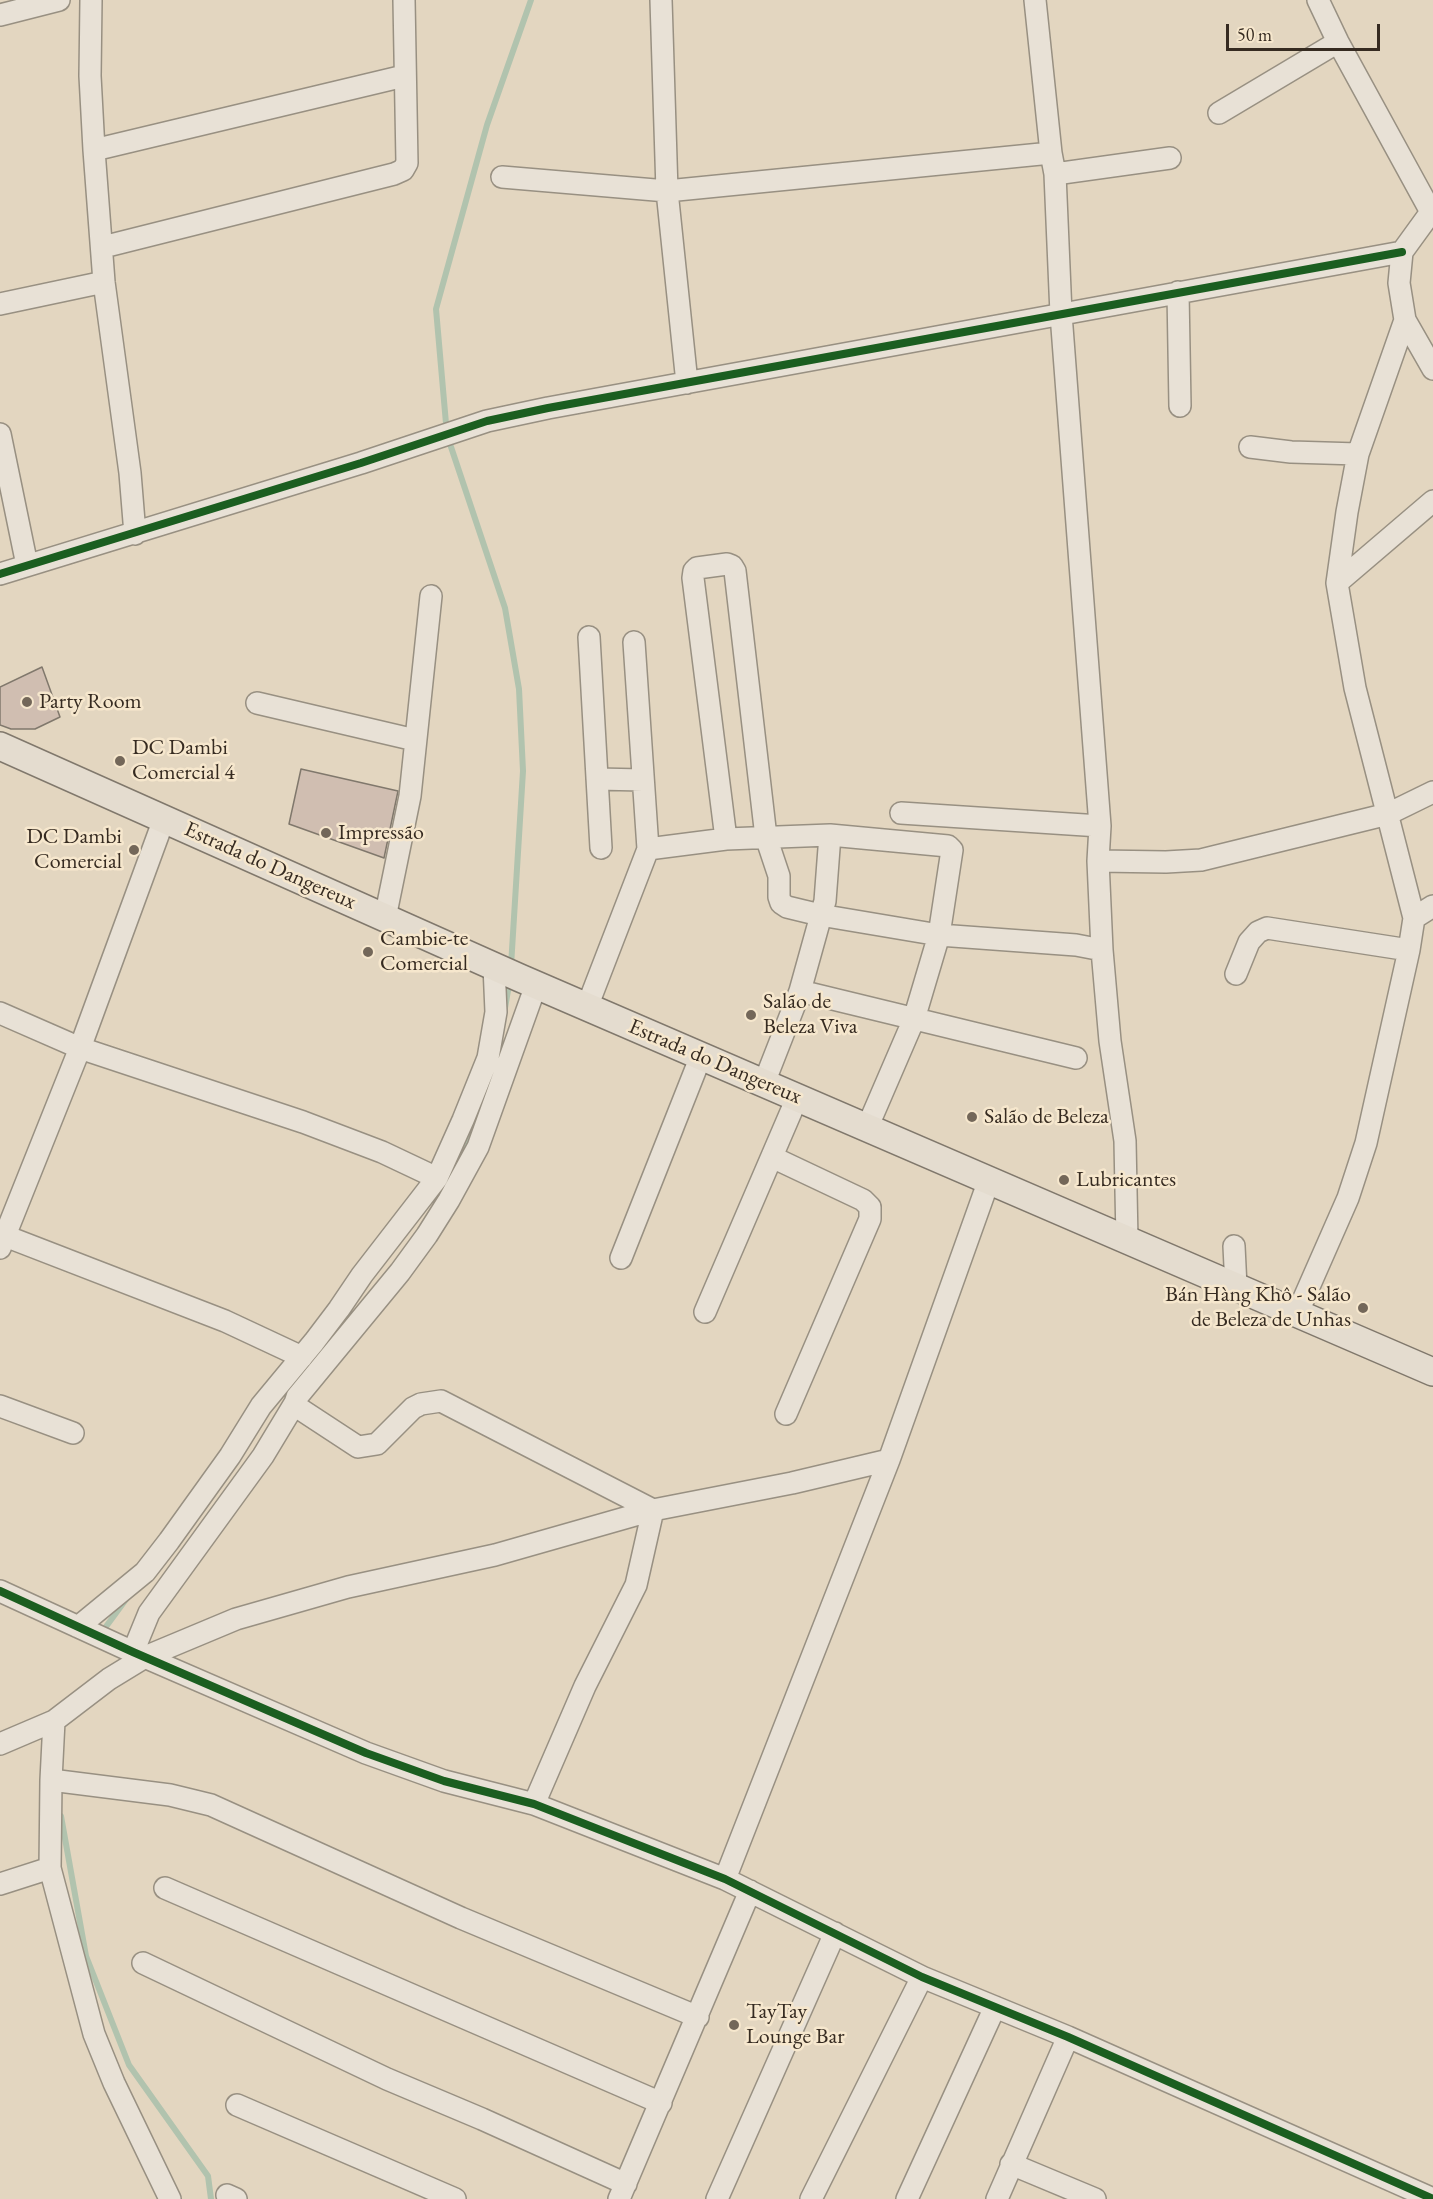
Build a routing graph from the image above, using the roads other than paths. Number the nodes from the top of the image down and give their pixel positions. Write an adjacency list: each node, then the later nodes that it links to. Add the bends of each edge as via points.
1 (91, 0): 11 (street)
2 (404, 0): 9 (street)
3 (661, 0): 15 (street)
4 (1035, 0): 13 (street)
5 (1318, 0): 8 (street)
6 (50, 1): 7 (street)
7 (0, 15)
8 (1338, 42): 10 (street); 16 (street)
9 (404, 76): 11 (street); 17 (street, via 407,163 403,170)
10 (1220, 113)
11 (94, 150): 17 (street)
12 (1170, 158): 13 (street)
13 (1053, 164): 15 (street); 22 (street)
14 (502, 177): 15 (street)
15 (667, 191): 25 (street)
16 (1432, 211): 18 (street)
17 (103, 247): 19 (street)
18 (1402, 252): 20 (street); 23 (street, via 1399,283)
19 (104, 282): 21 (street); 31 (street)
20 (1178, 292): 22 (street); 26 (street)
21 (0, 304)
22 (1061, 314): 25 (street); 47 (street)
23 (1405, 320): 24 (street); 29 (street)
24 (1433, 369)
25 (687, 383): 31 (street, via 487,421)
26 (1180, 406)
27 (0, 434): 32 (street)
28 (1250, 447): 29 (street)
29 (1358, 454): 34 (street)
30 (1433, 501): 34 (street)
31 (135, 534): 32 (street)
32 (27, 565): 33 (street)
33 (0, 574)
34 (1337, 583): 45 (street, via 1355,688)
35 (431, 596): 39 (street)
36 (589, 637): 41 (street)
37 (634, 642): 42 (street)
38 (257, 703): 39 (street)
39 (415, 740): 56 (street, via 410,795)
40 (0, 746): 46 (main road, Estrada do Dangereux)
41 (597, 779): 42 (street); 51 (street)
42 (643, 780): 52 (street)
43 (1433, 792): 45 (street)
44 (901, 813): 47 (street)
45 (1388, 814): 53 (street, via 1201,860); 57 (street)
46 (164, 819): 56 (main road, Estrada do Dangereux); 67 (street)
47 (1100, 826): 53 (street)
48 (830, 835): 49 (street); 55 (street, via 827,888); 58 (street, via 948,846 952,850)
49 (766, 837): 50 (street); 50 (street, via 735,571 727,564 697,568 693,578); 55 (street, via 779,876 781,903)
50 (726, 839): 52 (street)
51 (601, 848)
52 (648, 849): 64 (street)
53 (1098, 861): 59 (street)
54 (1433, 906): 57 (street)
55 (820, 915): 58 (street); 63 (street)
56 (385, 918): 61 (main road, Estrada do Dangereux)
57 (1414, 918): 60 (street)
58 (939, 935): 59 (street); 66 (street)
59 (1102, 950): 77 (street, via 1125,1141)
60 (1409, 950): 62 (street, via 1267,928 1250,942); 82 (street, via 1366,1143 1348,1198)
61 (512, 974): 64 (main road, Estrada do Dangereux); 74 (street, via 496,1012 488,1058); 85 (street, via 478,1147 427,1235)
62 (1236, 974)
63 (800, 991): 66 (street); 70 (street)
64 (587, 1007): 68 (main road, Estrada do Dangereux)
65 (0, 1013): 67 (street)
66 (914, 1019): 69 (street); 72 (street)
67 (80, 1048): 74 (street, via 303,1122); 76 (street)
68 (701, 1056): 70 (main road, Estrada do Dangereux); 79 (street)
69 (1076, 1058)
70 (764, 1083): 71 (main road, Estrada do Dangereux)
71 (797, 1098): 72 (main road, Estrada do Dangereux); 73 (street)
72 (867, 1128): 75 (main road, Estrada do Dangereux)
73 (772, 1156): 81 (street); 87 (street, via 863,1200 870,1208 870,1219)
74 (437, 1178): 83 (street)
75 (989, 1180): 77 (main road, Estrada do Dangereux); 89 (street)
76 (2, 1239): 83 (street, via 225,1321)
77 (1127, 1240): 80 (main road, Estrada do Dangereux)
78 (1234, 1246): 80 (street)
79 (621, 1258)
80 (1236, 1287): 82 (main road, Estrada do Dangereux)
81 (705, 1312)
82 (1298, 1314): 84 (main road, Estrada do Dangereux)
83 (302, 1357): 92 (street, via 261,1406 230,1456 145,1572)
84 (1433, 1372)
85 (296, 1403): 90 (street, via 358,1448 377,1444 413,1408 441,1401); 93 (street, via 263,1456 149,1613)
86 (0, 1406): 88 (street)
87 (786, 1414)
88 (73, 1433)
89 (889, 1460): 90 (street); 99 (street)
90 (653, 1510): 93 (street, via 495,1555 348,1587 236,1619); 97 (street, via 636,1585 585,1686)
91 (0, 1591): 92 (street)
92 (78, 1627): 93 (street)
93 (139, 1655): 94 (street); 97 (street, via 366,1753 444,1781)
94 (54, 1721): 95 (street); 96 (street)
95 (0, 1744)
96 (51, 1780): 98 (street); 107 (street, via 170,1795 211,1805 461,1918)
97 (534, 1804): 99 (street)
98 (50, 1868): 100 (street); 113 (street, via 94,2034)
99 (725, 1879): 102 (street)
100 (0, 1884)
101 (165, 1888): 109 (street)
102 (750, 1891): 103 (street); 107 (street)
103 (835, 1933): 105 (street); 115 (street)
104 (142, 1964): 112 (street, via 387,2079 482,2119)
105 (922, 1977): 106 (street); 116 (street)
106 (995, 2007): 108 (street); 117 (street)
107 (698, 2017): 109 (street)
108 (1068, 2037): 111 (street); 120 (street)
109 (660, 2103): 112 (street)
110 (237, 2105): 114 (street)
111 (1011, 2164): 118 (street); 119 (street)
112 (623, 2192)
113 (170, 2199)
114 (455, 2199)
115 (717, 2199)
116 (811, 2199)
117 (907, 2199)
118 (997, 2199)
119 (1095, 2199)
120 (1433, 2199)

